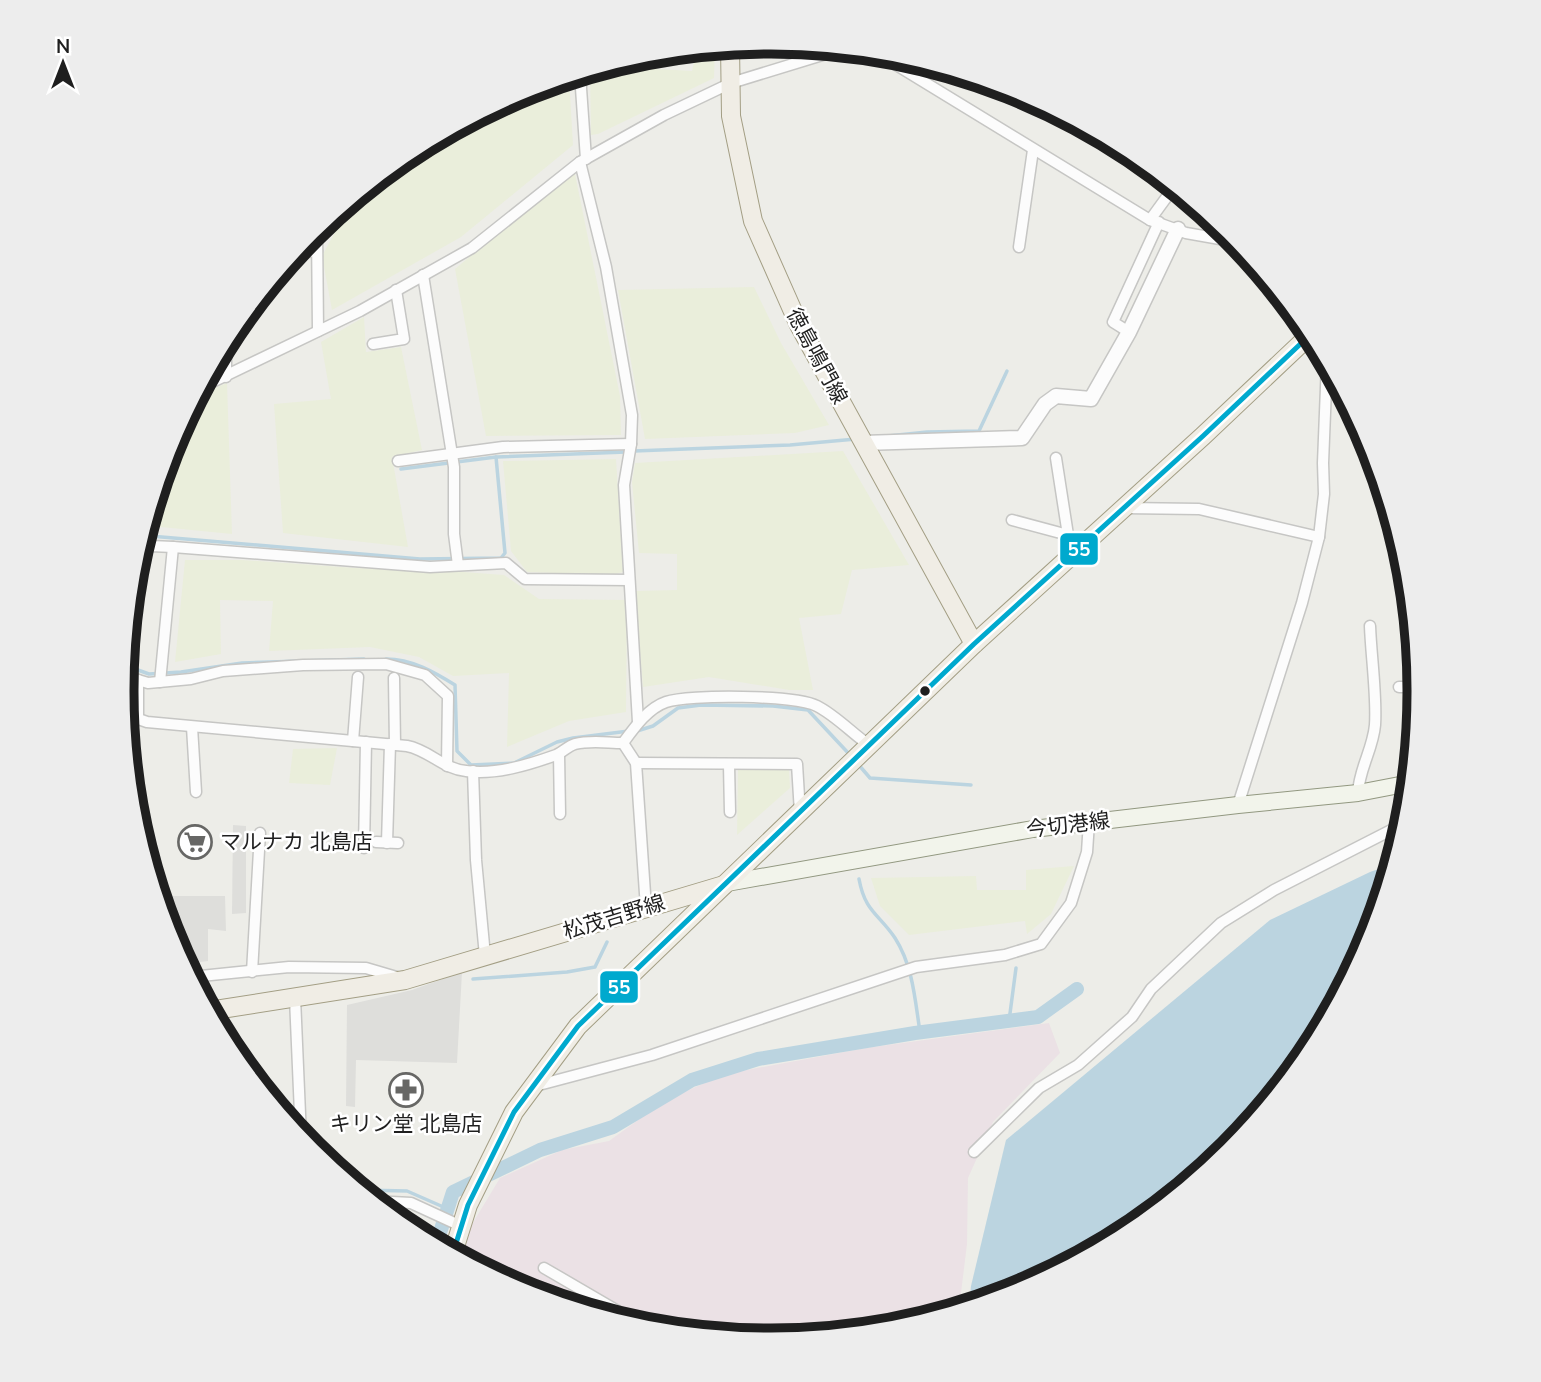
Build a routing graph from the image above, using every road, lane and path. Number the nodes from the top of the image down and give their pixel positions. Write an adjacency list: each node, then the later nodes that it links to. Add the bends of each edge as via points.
1 (730, 56): 4 (main road, 徳島鳴門線)
2 (815, 56): 4 (street)
3 (898, 67): 6 (street)
4 (731, 83): 7 (street); 26 (main road, 徳島鳴門線, via 731,116 753,221 799,325)
5 (580, 84): 7 (street)
6 (1033, 150): 9 (street); 13 (street)
7 (583, 161): 16 (street, via 472,248); 27 (street, via 632,415)
8 (1169, 195): 9 (street)
9 (1155, 221): 10 (street); 19 (street, via 1113,322)
10 (1178, 229): 11 (street); 19 (street)
11 (1219, 239)
12 (317, 244): 14 (street)
13 (1019, 247)
14 (317, 251): 15 (street); 18 (street)
15 (310, 252)
16 (424, 275): 17 (street); 28 (street)
17 (397, 290): 18 (street); 21 (street, via 404,339)
18 (318, 331): 23 (street)
19 (1129, 332): 26 (street, via 1091,399 1056,396 1045,404 1022,438)
20 (1302, 341): 31 (main road, 松茂吉野線)
21 (373, 344)
22 (226, 362): 23 (street)
23 (226, 377): 25 (street)
24 (1326, 381): 33 (street)
25 (214, 382)
26 (863, 443): 40 (main road, 徳島鳴門線)
27 (631, 444): 28 (street); 38 (street, via 624,485)
28 (452, 453): 30 (street); 37 (street)
29 (1056, 458): 34 (street)
30 (398, 461)
31 (1124, 508): 33 (street, via 1199,509); 34 (main road, 松茂吉野線)
32 (1012, 520): 34 (street)
33 (1319, 537): 63 (street)
34 (1072, 543): 40 (main road, 松茂吉野線)
35 (151, 546): 36 (street)
36 (173, 547): 37 (street, via 430,567); 45 (street)
37 (458, 565): 38 (street, via 506,563 525,579)
38 (629, 580): 48 (street)
39 (1370, 626): 62 (street, via 1375,724)
40 (974, 644): 54 (main road, 松茂吉野線)
41 (358, 677): 50 (street)
42 (394, 678): 53 (street)
43 (134, 679): 44 (street)
44 (138, 680): 45 (street); 47 (street)
45 (160, 682): 58 (street, via 303,665 386,664 425,675 448,696)
46 (135, 718): 47 (street)
47 (138, 719): 49 (street)
48 (638, 722): 52 (street); 54 (street, via 665,702 696,697 776,699 816,705)
49 (192, 727): 50 (street); 61 (street)
50 (353, 741): 51 (street)
51 (366, 742): 53 (street); 71 (street)
52 (623, 743): 55 (street, via 572,745); 56 (street)
53 (392, 744): 58 (street, via 418,748); 70 (street)
54 (869, 746): 66 (main road, 松茂吉野線)
55 (559, 754): 59 (street, via 497,771); 65 (street)
56 (636, 763): 57 (street); 73 (street)
57 (729, 765): 64 (street); 66 (street, via 797,764)
58 (447, 766): 59 (street)
59 (473, 771): 74 (street)
60 (1400, 785): 62 (main road, 今切港線)
61 (195, 792)
62 (1358, 793): 63 (main road, 今切港線)
63 (1238, 805): 67 (main road, 今切港線)
64 (730, 812)
65 (560, 814)
66 (800, 814): 72 (main road, 松茂吉野線)
67 (1089, 822): 72 (main road, 今切港線); 80 (street, via 1087,852 1070,903 1041,944 1005,955 916,967 652,1055)
68 (1392, 830): 82 (street, via 1274,890 1221,923 1151,989 1132,1017 1078,1065 1039,1088)
69 (260, 833): 75 (street)
70 (387, 843)
71 (364, 848)
72 (727, 884): 73 (main road, 松茂吉野線); 80 (main road, via 578,1026)
73 (646, 908): 74 (main road, 松茂吉野線)
74 (485, 956): 77 (main road, 松茂吉野線)
75 (252, 972): 76 (street); 77 (street, via 289,967 366,968)
76 (201, 976)
77 (405, 980): 78 (main road, 松茂吉野線)
78 (295, 998): 79 (main road, 松茂吉野線); 81 (street)
79 (219, 1009)
80 (533, 1087): 84 (main road, via 514,1112)
81 (300, 1120)
82 (975, 1152)
83 (391, 1201): 84 (street, via 411,1203)
84 (461, 1226): 85 (main road)
85 (456, 1244)
86 (544, 1268): 87 (street)
87 (612, 1307)

